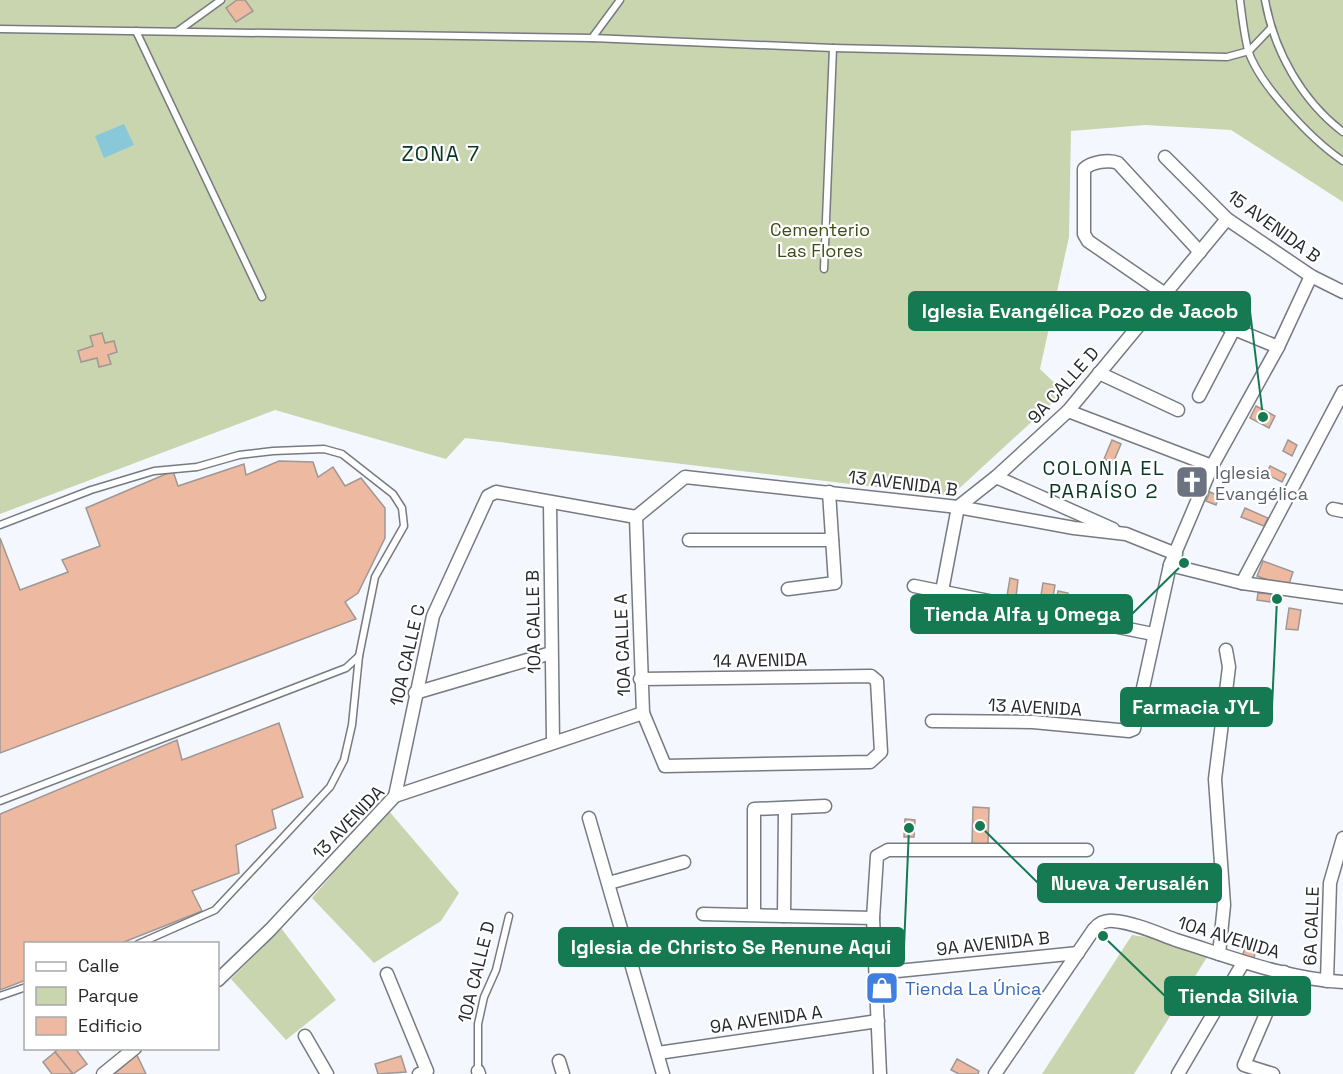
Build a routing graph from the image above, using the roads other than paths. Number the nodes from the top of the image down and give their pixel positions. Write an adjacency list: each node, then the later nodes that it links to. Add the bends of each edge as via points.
1 (221, 0): 8 (lane)
2 (620, 0): 9 (lane)
3 (1240, 0): 11 (lane)
4 (1265, 0): 5 (lane)
5 (1271, 28): 11 (lane); 12 (lane, via 1286,66 1317,109)
6 (0, 29): 7 (lane)
7 (136, 31): 8 (lane); 21 (lane)
8 (178, 32): 9 (lane)
9 (592, 38): 10 (lane)
10 (833, 48): 11 (lane, via 1227,57); 17 (lane)
11 (1249, 51): 14 (lane, via 1298,123)
12 (1343, 132)
13 (1165, 157): 15 (street, 15 AVENIDA B)
14 (1343, 161)
15 (1227, 219): 16 (street, 9A CALLE D); 18 (street, 15 AVENIDA B)
16 (1200, 252): 20 (street, 9A CALLE D); 20 (street, via 1118,163 1088,165 1084,169 1084,234 1088,241)
17 (824, 269)
18 (1311, 276): 19 (street, 15 AVENIDA B); 23 (street)
19 (1343, 292)
20 (1165, 294): 22 (street); 24 (street, 9A CALLE D)
21 (262, 297)
22 (1234, 329): 23 (street); 26 (street)
23 (1278, 347): 29 (street)
24 (1099, 373): 27 (street); 28 (street, 9A CALLE D)
25 (1343, 392): 40 (street)
26 (1199, 396)
27 (1178, 410)
28 (1068, 411): 29 (street); 30 (street, 9A CALLE D)
29 (1212, 466): 39 (street)
30 (996, 477): 33 (street, 9A CALLE D); 36 (street)
31 (829, 492): 33 (street, 13 AVENIDA B); 34 (street, 13 AVENIDA B, via 683,477); 38 (street)
32 (550, 503): 34 (street); 47 (street, 10A CALLE B); 50 (street, 10A CALLE C, via 496,492 488,496 439,600)
33 (958, 507): 36 (street, 13 AVENIDA B); 43 (street)
34 (636, 517): 49 (street, 10A CALLE A)
35 (0, 525): 48 (lane, via 154,471 197,467 239,455 273,451 324,449 342,454 393,494 402,508 404,526 375,577)
36 (1126, 534): 39 (street, 13 AVENIDA B)
37 (689, 540): 38 (street)
38 (832, 540): 42 (street, via 835,583)
39 (1173, 560): 40 (street, 13 AVENIDA B); 45 (street)
40 (1242, 583): 44 (street, 13 AVENIDA B)
41 (914, 586): 43 (street)
42 (788, 589)
43 (942, 591): 45 (street)
44 (1343, 597)
45 (1153, 634): 52 (street, 13 AVENIDA, via 1136,728 1129,731 1033,722)
46 (1226, 650): 71 (street, via 1229,667 1215,790 1224,905)
47 (551, 653): 50 (street); 53 (street, 10A CALLE B)
48 (358, 656): 56 (lane, via 346,668); 69 (lane, via 352,724 344,760 330,787 215,910)
49 (640, 679): 51 (street, 10A CALLE A); 54 (street, 14 AVENIDA, via 871,676 877,681 881,752 870,762)
50 (415, 693): 55 (street, 10A CALLE C)
51 (643, 713): 53 (street, 13 AVENIDA); 54 (street, 10A CALLE A)
52 (932, 721)
53 (553, 741): 55 (street, 13 AVENIDA)
54 (666, 766)
55 (395, 796): 76 (street, 13 AVENIDA)
56 (0, 801)
57 (825, 806): 58 (street)
58 (785, 808): 64 (street, via 755,808); 67 (street)
59 (589, 818): 63 (street)
60 (1343, 838): 77 (street, 6A CALLE, via 1330,883)
61 (1087, 850): 68 (street, via 888,850 875,858)
62 (684, 862): 63 (street)
63 (609, 883): 84 (street)
64 (754, 913): 65 (street); 67 (street)
65 (703, 914)
66 (509, 916): 86 (lane, 10A CALLE D, via 478,1024)
67 (784, 916): 68 (street)
68 (873, 918): 74 (street)
69 (143, 942)
70 (1078, 953): 71 (street, 10A AVENIDA, via 1097,926 1118,921); 74 (street, 9A AVENIDA B); 93 (street)
71 (1219, 954): 72 (street, 10A AVENIDA)
72 (1243, 963): 73 (street, 10A AVENIDA); 94 (street)
73 (1284, 972): 77 (street, 10A AVENIDA); 95 (street, via 1244,1065)
74 (877, 973): 81 (street)
75 (387, 974): 89 (street, via 427,1071)
76 (219, 979)
77 (1327, 981): 78 (street, 10A AVENIDA)
78 (1343, 982)
79 (24, 988): 80 (lane)
80 (0, 996)
81 (878, 1021): 84 (street, 9A AVENIDA A); 92 (street)
82 (305, 1036): 88 (street)
83 (133, 1050): 87 (street)
84 (658, 1053): 91 (street)
85 (559, 1061): 90 (street)
86 (479, 1072)
87 (105, 1074)
88 (327, 1074)
89 (419, 1074)
90 (564, 1074)
91 (663, 1074)
92 (880, 1074)
93 (995, 1074)
94 (1178, 1074)
95 (1273, 1074)

